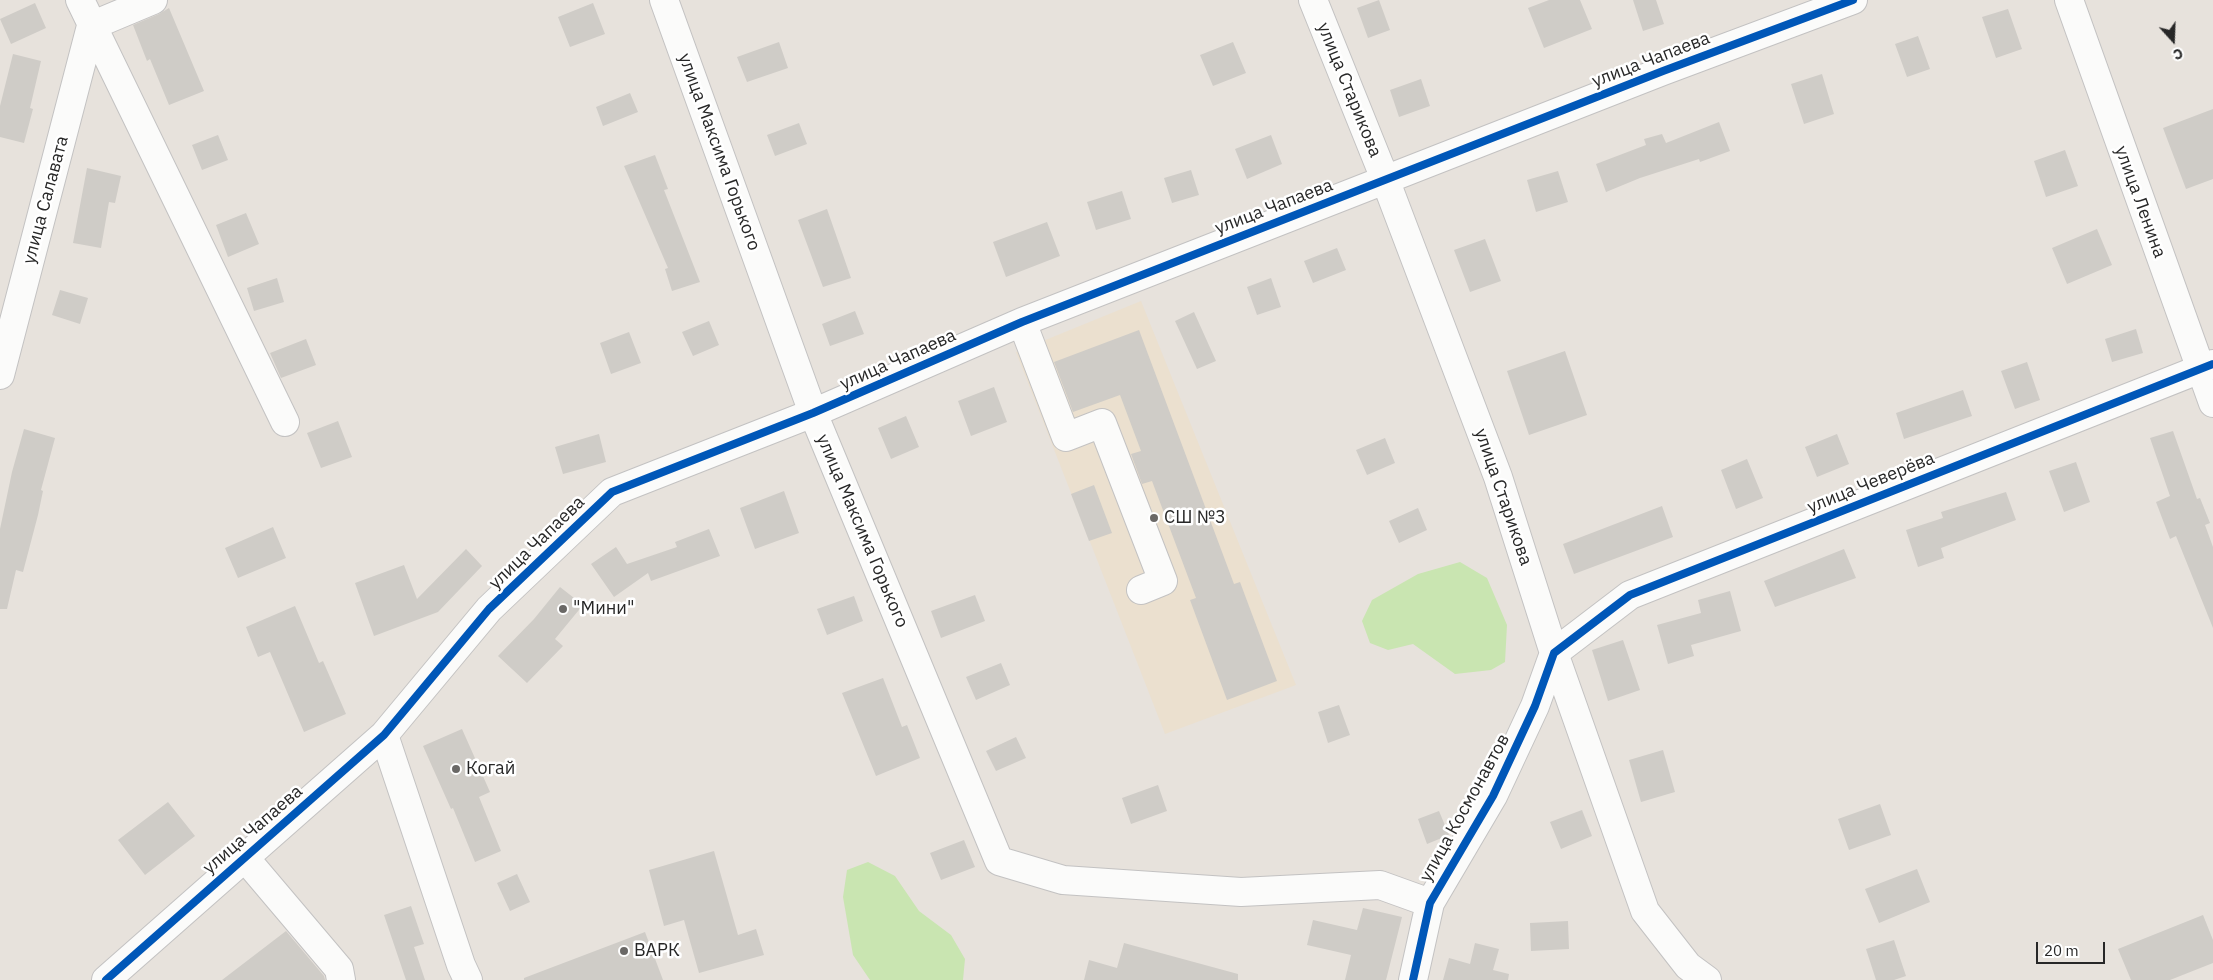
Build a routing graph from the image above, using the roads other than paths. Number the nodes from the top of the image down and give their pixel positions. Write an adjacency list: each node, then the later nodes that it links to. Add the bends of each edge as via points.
1 (80, 0): 7 (street)
2 (153, 0): 7 (street)
3 (664, 0): 13 (street, улица Максима Горького)
4 (1313, 0): 8 (street, улица Старикова)
5 (1853, 0): 8 (street, улица Чапаева)
6 (2068, 0): 10 (street, улица Ленина)
7 (91, 26): 11 (street, улица Салавата); 14 (street)
8 (1385, 179): 9 (street, улица Чапаева); 16 (street, улица Старикова, via 1498,477)
9 (1022, 322): 13 (street, улица Чапаева); 15 (street, via 1066,437 1102,423 1163,581)
10 (2206, 366): 12 (street, улица Ленина); 16 (street, улица Чеверёва, via 1630,594)
11 (0, 375)
12 (2213, 403)
13 (813, 413): 17 (street, улица Чапаева, via 612,492 489,609); 19 (street, улица Максима Горького, via 999,860 1063,880 1232,891 1380,884)
14 (285, 422)
15 (1141, 590)
16 (1554, 653): 19 (street, улица Космонавтов, via 1536,706 1497,788); 24 (street, улица Старикова, via 1645,911 1688,966)
17 (384, 735): 18 (street, улица Чапаева); 22 (street)
18 (245, 858): 20 (street, улица Чапаева); 21 (street, via 340,969)
19 (1430, 903): 23 (street, улица Космонавтов)
20 (106, 980)
21 (342, 980)
22 (468, 980)
23 (1413, 980)
24 (1707, 980)

